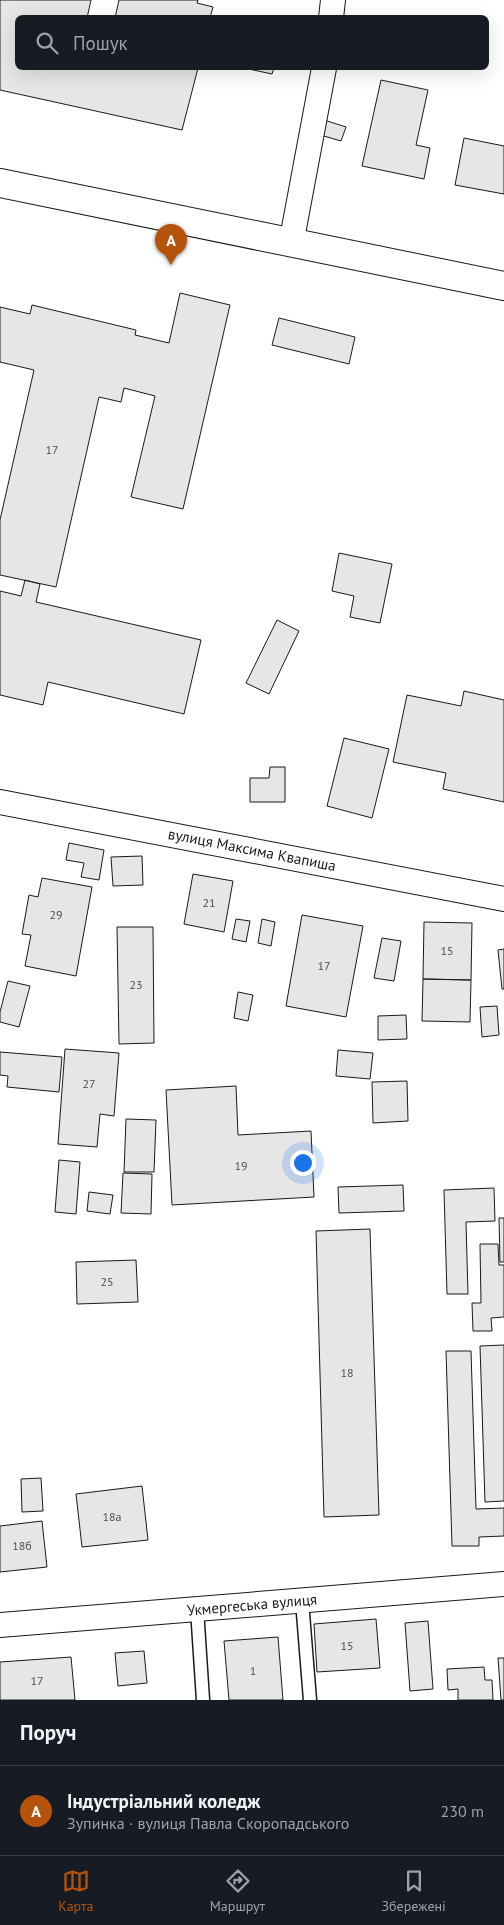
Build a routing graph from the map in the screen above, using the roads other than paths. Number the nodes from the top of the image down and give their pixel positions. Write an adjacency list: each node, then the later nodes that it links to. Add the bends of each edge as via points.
1 (333, 0): 2 (street)
2 (331, 15)
3 (324, 70): 5 (street)
4 (0, 183): 5 (street)
5 (290, 244): 6 (street)
6 (504, 286)
7 (0, 802): 8 (street, вулиця Максима Квапиша)
8 (504, 899)
9 (504, 1584): 10 (street, Укмергеська вулиця)
10 (302, 1601): 11 (street, Укмергеська вулиця); 14 (lane)
11 (196, 1609): 12 (street, Укмергеська вулиця); 13 (lane)
12 (0, 1625)
13 (204, 1700)
14 (310, 1700)

